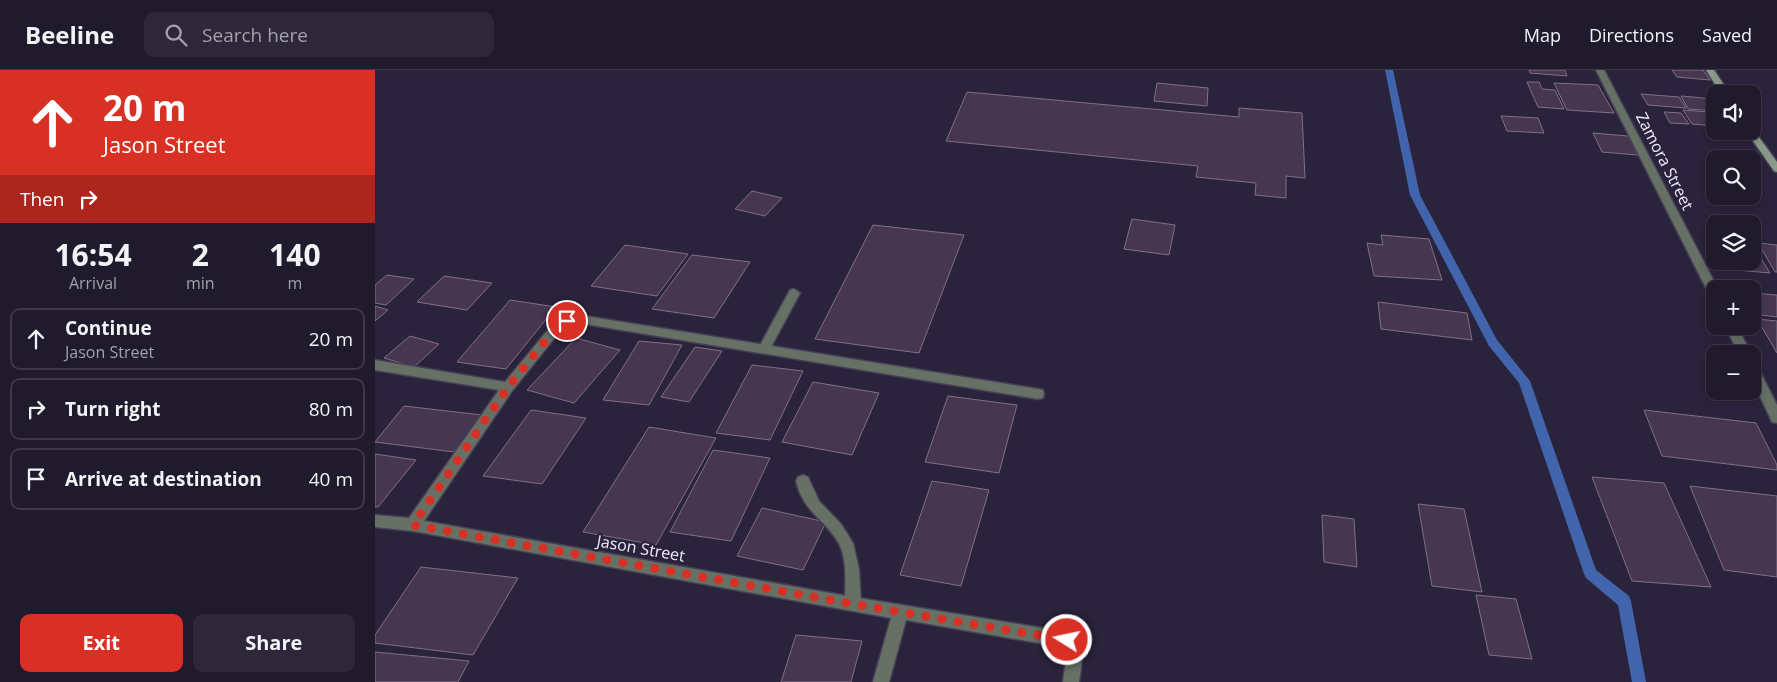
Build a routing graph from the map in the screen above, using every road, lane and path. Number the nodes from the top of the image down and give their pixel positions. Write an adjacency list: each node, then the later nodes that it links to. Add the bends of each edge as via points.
1 (1600, 70): 6 (street, Zamora Street)
2 (1709, 70): 3 (main road)
3 (1720, 85)
4 (1757, 140): 5 (main road)
5 (1777, 169)
6 (1708, 280)
7 (794, 293): 8 (street)
8 (764, 349): 11 (street, via 579,319 567,321 556,328); 12 (street)
9 (375, 365): 11 (street)
10 (1761, 385): 13 (street)
11 (508, 387): 16 (street)
12 (1037, 394)
13 (1777, 418)
14 (803, 481): 17 (street, via 805,494 843,537 849,557)
15 (375, 521): 16 (street, Jason Street)
16 (413, 525): 17 (street, Jason Street)
17 (853, 604): 18 (street, Jason Street)
18 (900, 612): 19 (street); 20 (street, Jason Street, via 1067,640 1073,646 1074,655)
19 (881, 682)
20 (1071, 682)

